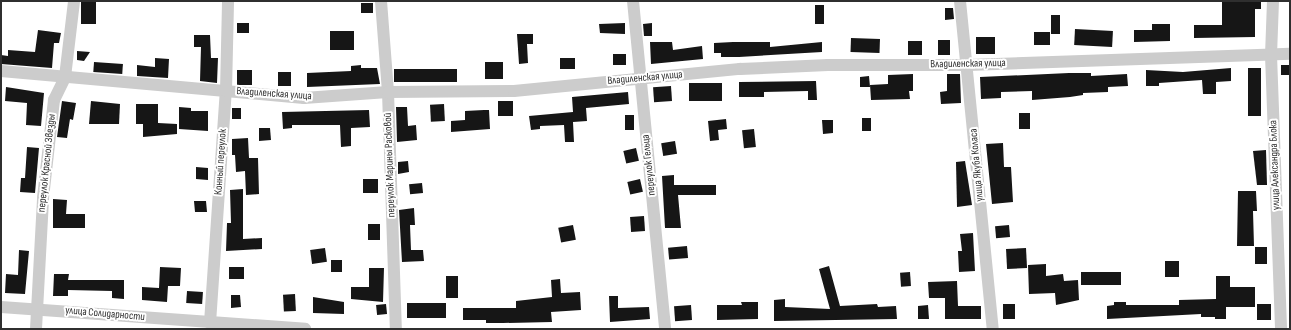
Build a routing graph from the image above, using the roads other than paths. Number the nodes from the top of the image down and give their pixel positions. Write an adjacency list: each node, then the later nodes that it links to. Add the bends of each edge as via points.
1 (74, 1): 11 (street, переулок Красной Звезды)
2 (228, 1): 13 (street, Конный переулок)
3 (381, 1): 14 (street, переулок Марины Расковой)
4 (633, 1): 12 (street, переулок Гельца)
5 (960, 1): 9 (street, улица Якуба Коласа)
6 (1272, 1): 7 (street, улица Александра Блока)
7 (1271, 54): 8 (street, Владиленская улица); 9 (street, Владиленская улица); 24 (street, улица Александра Блока)
8 (1290, 54)
9 (968, 65): 12 (street, Владиленская улица, via 828,65); 23 (street, улица Якуба Коласа)
10 (1, 71): 11 (street, Владиленская улица)
11 (65, 77): 13 (street, Владиленская улица); 16 (street, переулок Красной Звезды, via 54,100 43,198)
12 (639, 78): 14 (street, Владиленская улица, via 514,91); 22 (street, переулок Гельца)
13 (226, 91): 14 (street, Владиленская улица, via 304,98); 17 (street, Конный переулок)
14 (388, 92): 21 (street, переулок Марины Расковой)
15 (1, 307): 16 (street, улица Солидарности)
16 (36, 308): 18 (street, улица Солидарности); 19 (street, переулок Красной Звезды)
17 (210, 323): 18 (street, улица Солидарности); 20 (street, улица Солидарности)
18 (177, 325)
19 (36, 329)
20 (305, 329)
21 (396, 329)
22 (665, 329)
23 (993, 329)
24 (1281, 329)

